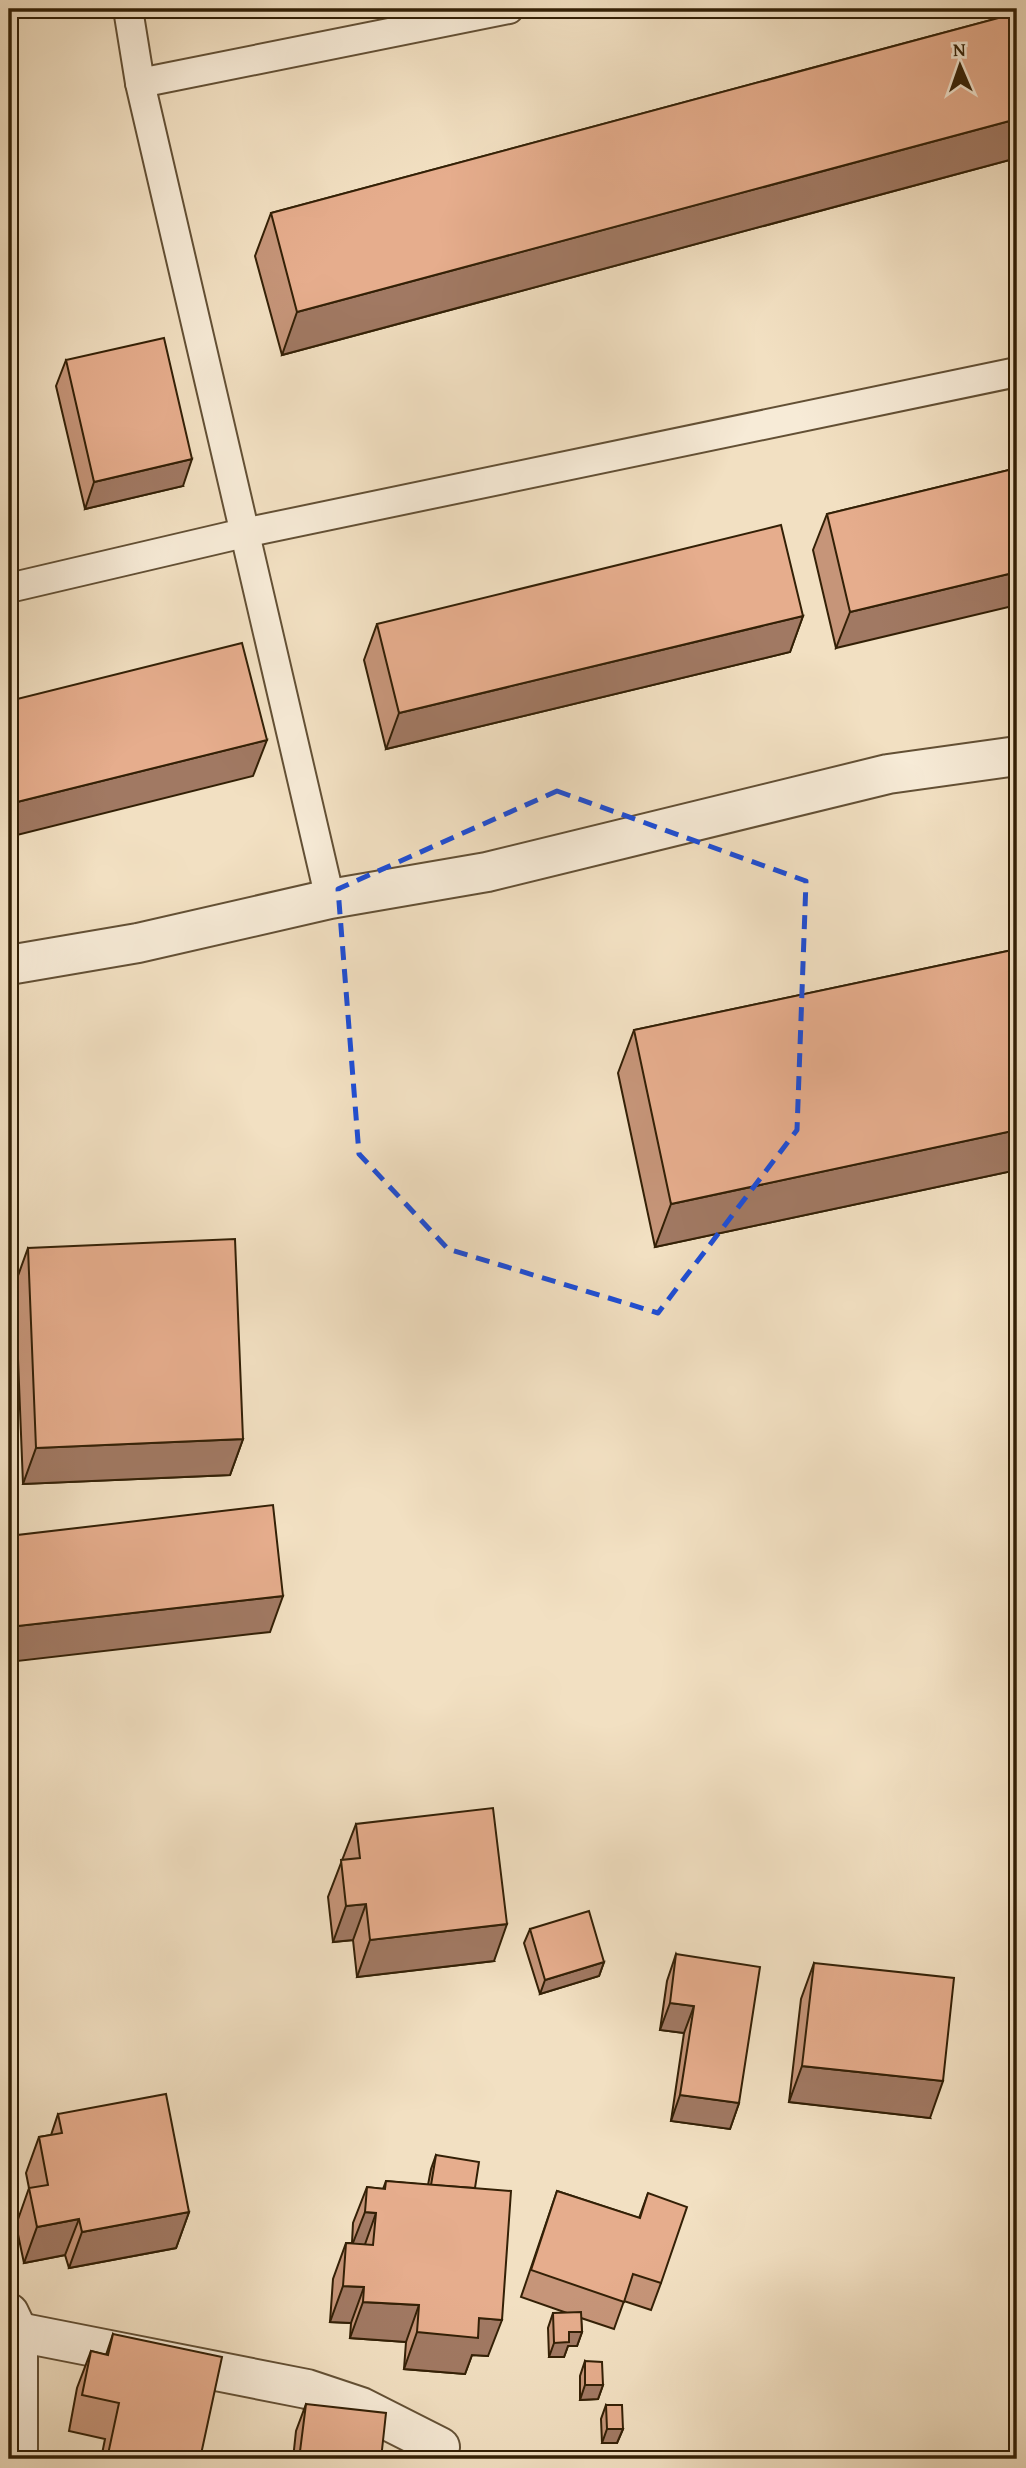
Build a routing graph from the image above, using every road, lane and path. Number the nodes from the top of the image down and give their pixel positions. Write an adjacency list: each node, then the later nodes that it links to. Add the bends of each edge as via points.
1 (128, 9): 3 (lane)
2 (509, 9): 3 (lane)
3 (140, 83): 5 (lane)
4 (1017, 372): 5 (lane)
5 (244, 533): 6 (lane); 8 (lane)
6 (9, 588)
7 (1017, 756): 8 (street, via 888,774 487,872)
8 (330, 899): 9 (street, via 138,943)
9 (9, 965)
10 (13, 2323): 11 (street, via 307,2389 361,2407); 12 (street)
11 (440, 2447)
12 (18, 2459)

